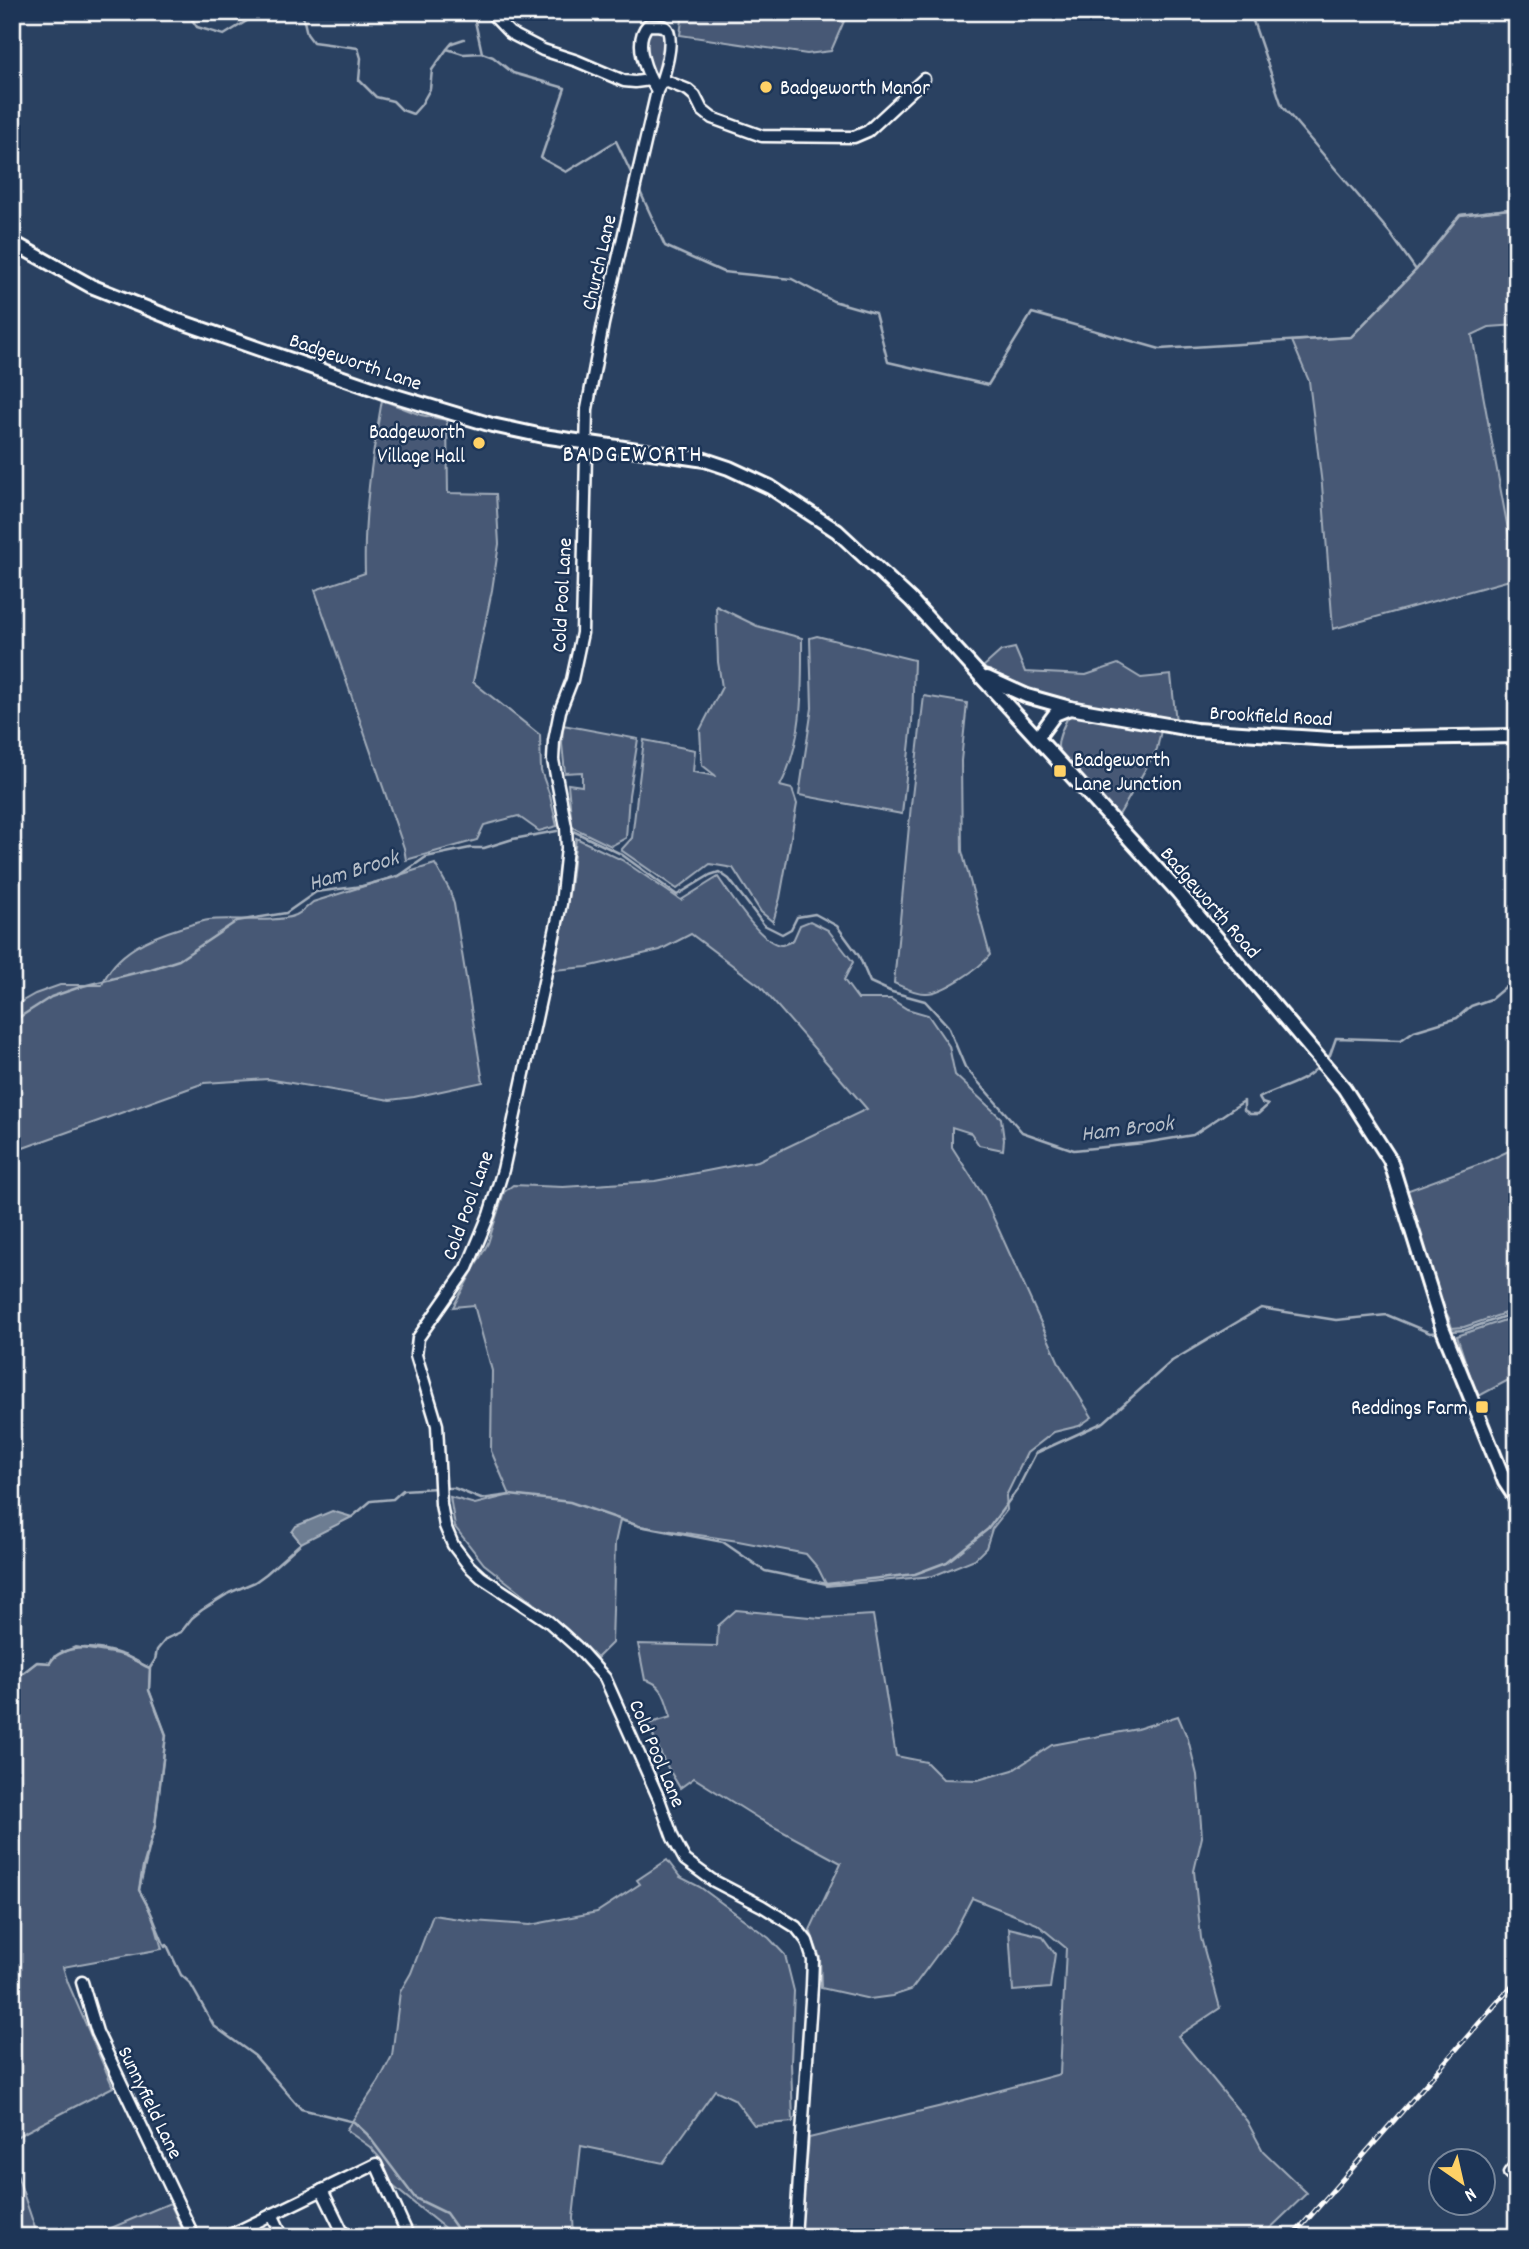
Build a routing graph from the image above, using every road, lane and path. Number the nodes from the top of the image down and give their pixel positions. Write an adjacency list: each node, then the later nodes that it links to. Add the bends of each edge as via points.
1 (490, 12): 3 (street, via 510,33 543,50 624,81)
2 (924, 79): 4 (street, via 868,131 854,137 762,136 712,118 688,89)
3 (650, 80): 4 (street, Church Lane, via 641,48 648,25 664,26 668,31); 5 (street, Church Lane)
4 (663, 80): 5 (street, Church Lane)
5 (657, 91): 7 (street, Church Lane, via 603,324 587,409)
6 (12, 242): 7 (street, Badgeworth Lane, via 91,286 178,321 492,425)
7 (586, 442): 8 (street, Badgeworth Lane); 26 (street, Cold Pool Lane, via 582,633 554,741 567,848 561,904 503,1170 489,1214 467,1268 418,1338 416,1355 437,1425 441,1504 453,1545 481,1577 549,1622 605,1678 685,1860 796,1927 807,1941 813,1960 812,1986)
8 (705, 460): 9 (street, Badgeworth Road, via 770,487 837,531 911,600)
9 (981, 675): 10 (street, Brookfield Road); 12 (street, Badgeworth Road)
10 (1027, 696): 11 (street, Brookfield Road); 12 (street, via 1013,704)
11 (1070, 708): 13 (street, Brookfield Road, via 1247,735 1331,739); 14 (street, via 1055,714)
12 (1016, 714): 14 (street, Badgeworth Road)
13 (1517, 736)
14 (1038, 737): 15 (street, Badgeworth Road, via 1295,1028 1344,1088 1390,1160 1442,1327 1505,1482)
15 (1517, 1500)
16 (82, 1982): 21 (street, Sunnyfield Lane, via 97,2032)
17 (1517, 2163): 18 (street, via 1509,2173)
18 (1517, 2179)
19 (322, 2190): 20 (street); 24 (street); 25 (street, via 376,2164 407,2233)
20 (272, 2214): 22 (street); 23 (street)
21 (194, 2237)
22 (226, 2237)
23 (283, 2237)
24 (345, 2237)
25 (399, 2237)
26 (794, 2237)

